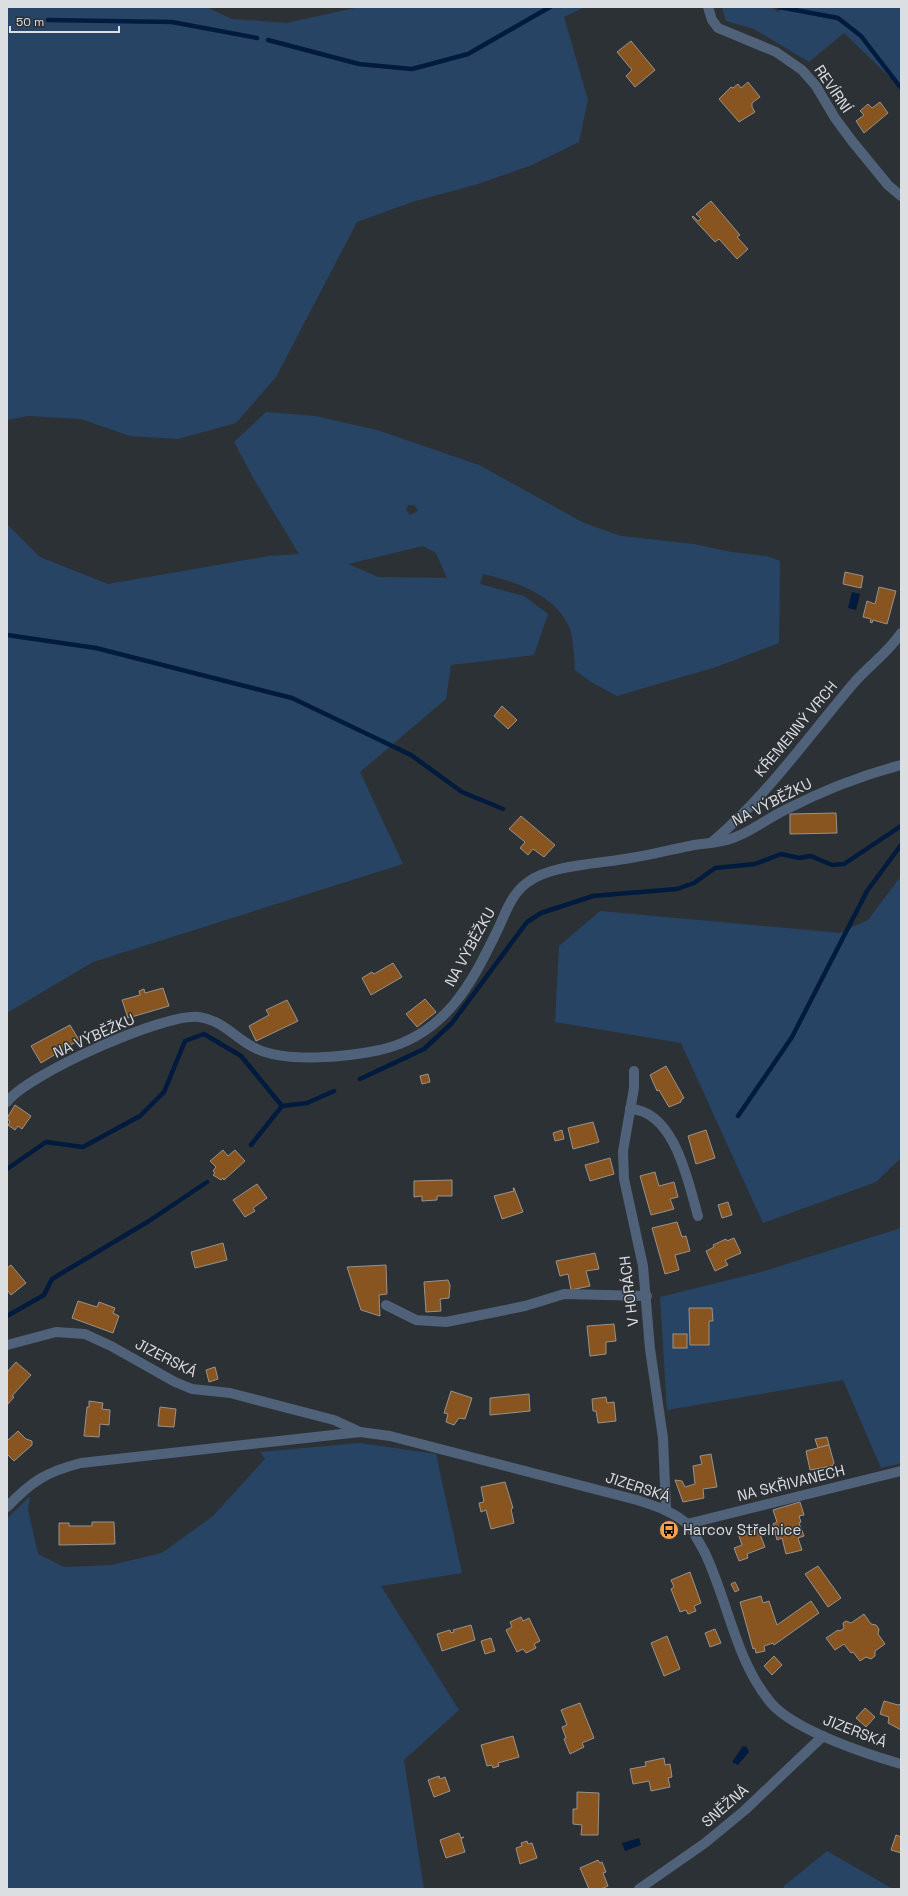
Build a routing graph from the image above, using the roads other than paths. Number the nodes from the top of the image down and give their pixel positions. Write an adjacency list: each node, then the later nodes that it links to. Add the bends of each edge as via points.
1 (708, 7): 2 (street, REVÍRNÍ, via 718,28 776,52 802,70 816,86 852,141 888,185)
2 (901, 196)
3 (901, 634): 5 (street, KŘEMENNÝ VRCH, via 855,682 754,803)
4 (901, 765): 5 (street, NA VÝBĚŽKU, via 791,807 732,839)
5 (712, 842): 7 (street, NA VÝBĚŽKU, via 635,858 564,868 530,880 513,897 472,980 453,1006 425,1032 403,1043 348,1055 287,1057 257,1049 217,1022 198,1016 185,1017 118,1038 41,1076 11,1096)
6 (634, 1071): 8 (street, V HORÁCH)
7 (7, 1102)
8 (630, 1109): 9 (street, via 650,1114 664,1127 682,1162); 10 (street, V HORÁCH, via 623,1151 624,1179 644,1266)
9 (698, 1216)
10 (647, 1296): 11 (street, via 564,1294 497,1312 446,1322 416,1320); 16 (street, V HORÁCH, via 650,1349 663,1438)
11 (386, 1305)
12 (7, 1345): 13 (street, JIZERSKÁ, via 56,1332 84,1334 192,1389 230,1393 334,1420)
13 (360, 1432): 15 (street, JIZERSKÁ, via 81,1463 55,1470 27,1486); 16 (street, JIZERSKÁ, via 390,1436 473,1456)
14 (901, 1472): 17 (street, NA SKŘIVANECH)
15 (7, 1507)
16 (666, 1509): 17 (street, JIZERSKÁ)
17 (687, 1524): 18 (street, JIZERSKÁ, via 713,1570 744,1658 760,1688 772,1704 797,1723)
18 (823, 1736): 19 (street, JIZERSKÁ); 20 (street, SNĚŽNÁ, via 728,1824)
19 (901, 1764)
20 (639, 1889)

